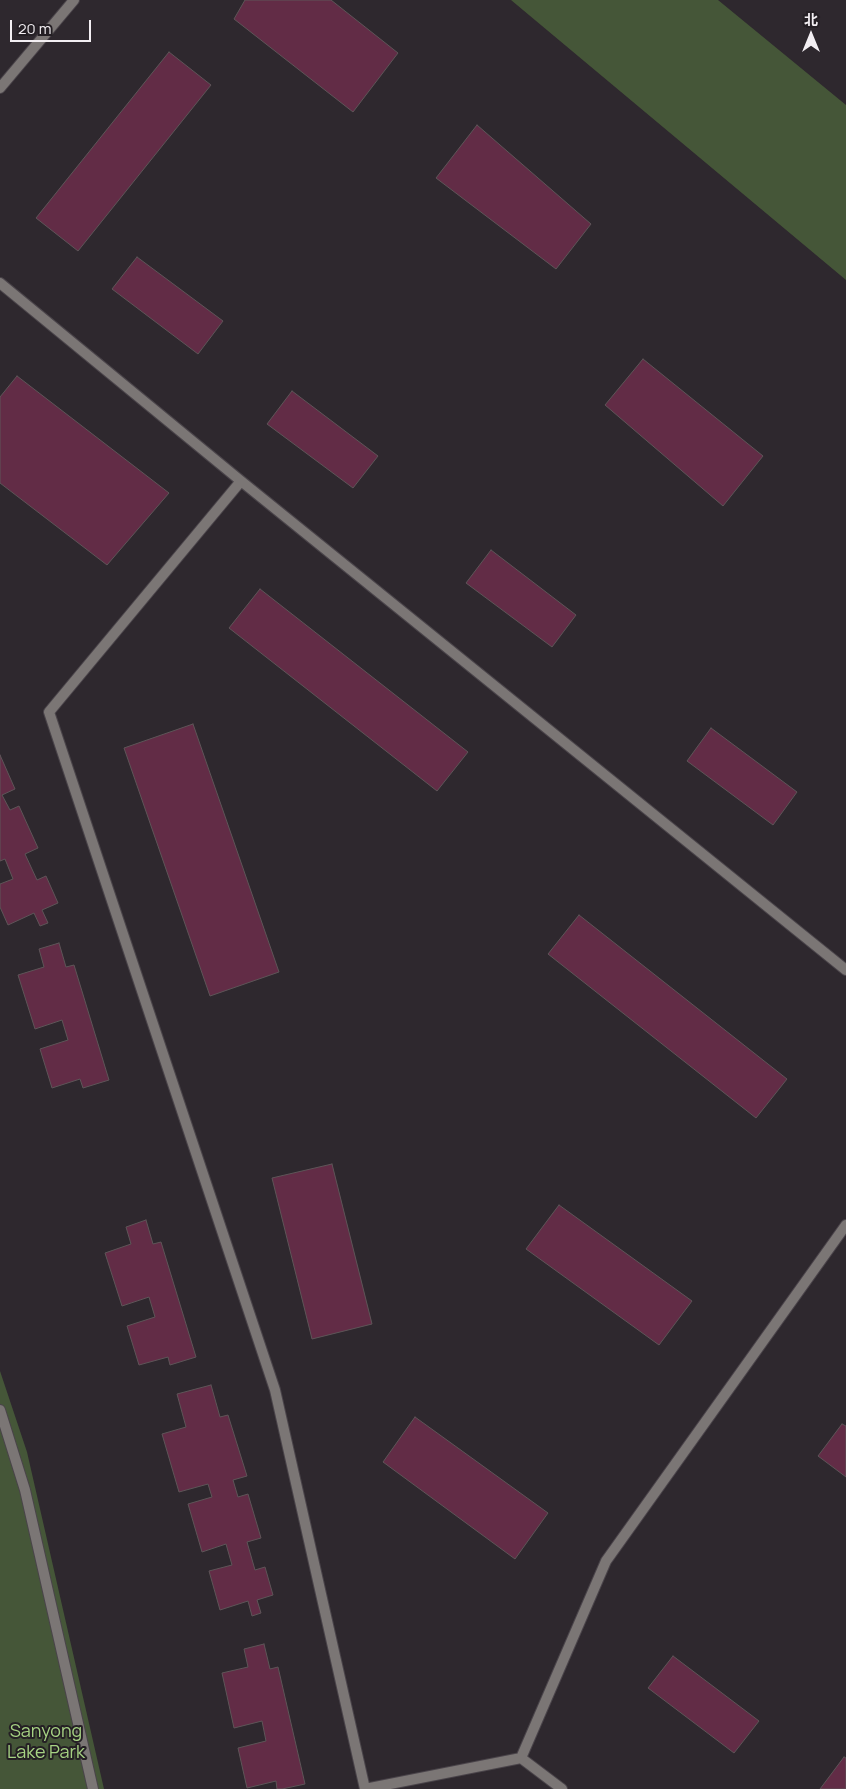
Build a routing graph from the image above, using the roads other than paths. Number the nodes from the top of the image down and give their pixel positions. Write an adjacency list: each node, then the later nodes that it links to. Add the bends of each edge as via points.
1 (74, 0): 2 (street)
2 (0, 88)
3 (0, 283): 4 (street)
4 (241, 481): 5 (street); 10 (street, via 49,712 274,1390)
5 (846, 970)
6 (846, 1225): 8 (street, via 606,1561)
7 (0, 1410): 9 (street, via 25,1490)
8 (521, 1758): 10 (street); 11 (street)
9 (93, 1789)
10 (365, 1789)
11 (562, 1789)

